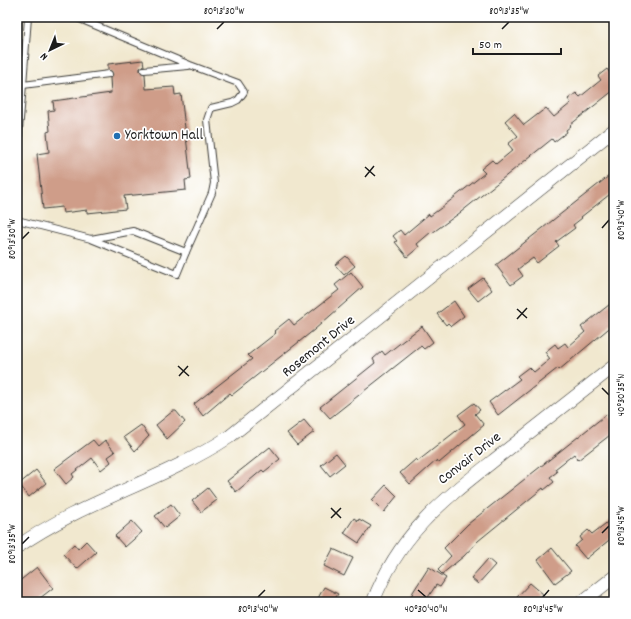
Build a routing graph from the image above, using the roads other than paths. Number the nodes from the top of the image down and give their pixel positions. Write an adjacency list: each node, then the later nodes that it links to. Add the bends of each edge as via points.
1 (28, 17): 6 (lane)
2 (75, 17): 3 (lane)
3 (190, 65): 4 (lane); 11 (lane, via 238,83 244,92 238,100 211,108 208,114 214,184)
4 (144, 70)
5 (109, 74): 6 (lane)
6 (23, 85): 8 (lane)
7 (614, 130): 13 (street, Rosemont Drive, via 229,437 196,458 72,513)
8 (17, 153)
9 (17, 220): 10 (lane)
10 (91, 239): 11 (lane, via 133,231); 11 (lane, via 177,274)
11 (186, 252)
12 (614, 366): 15 (street, Convair Drive, via 458,488 427,516 395,556)
13 (17, 547)
14 (614, 577): 16 (street)
15 (373, 602)
16 (582, 602)

